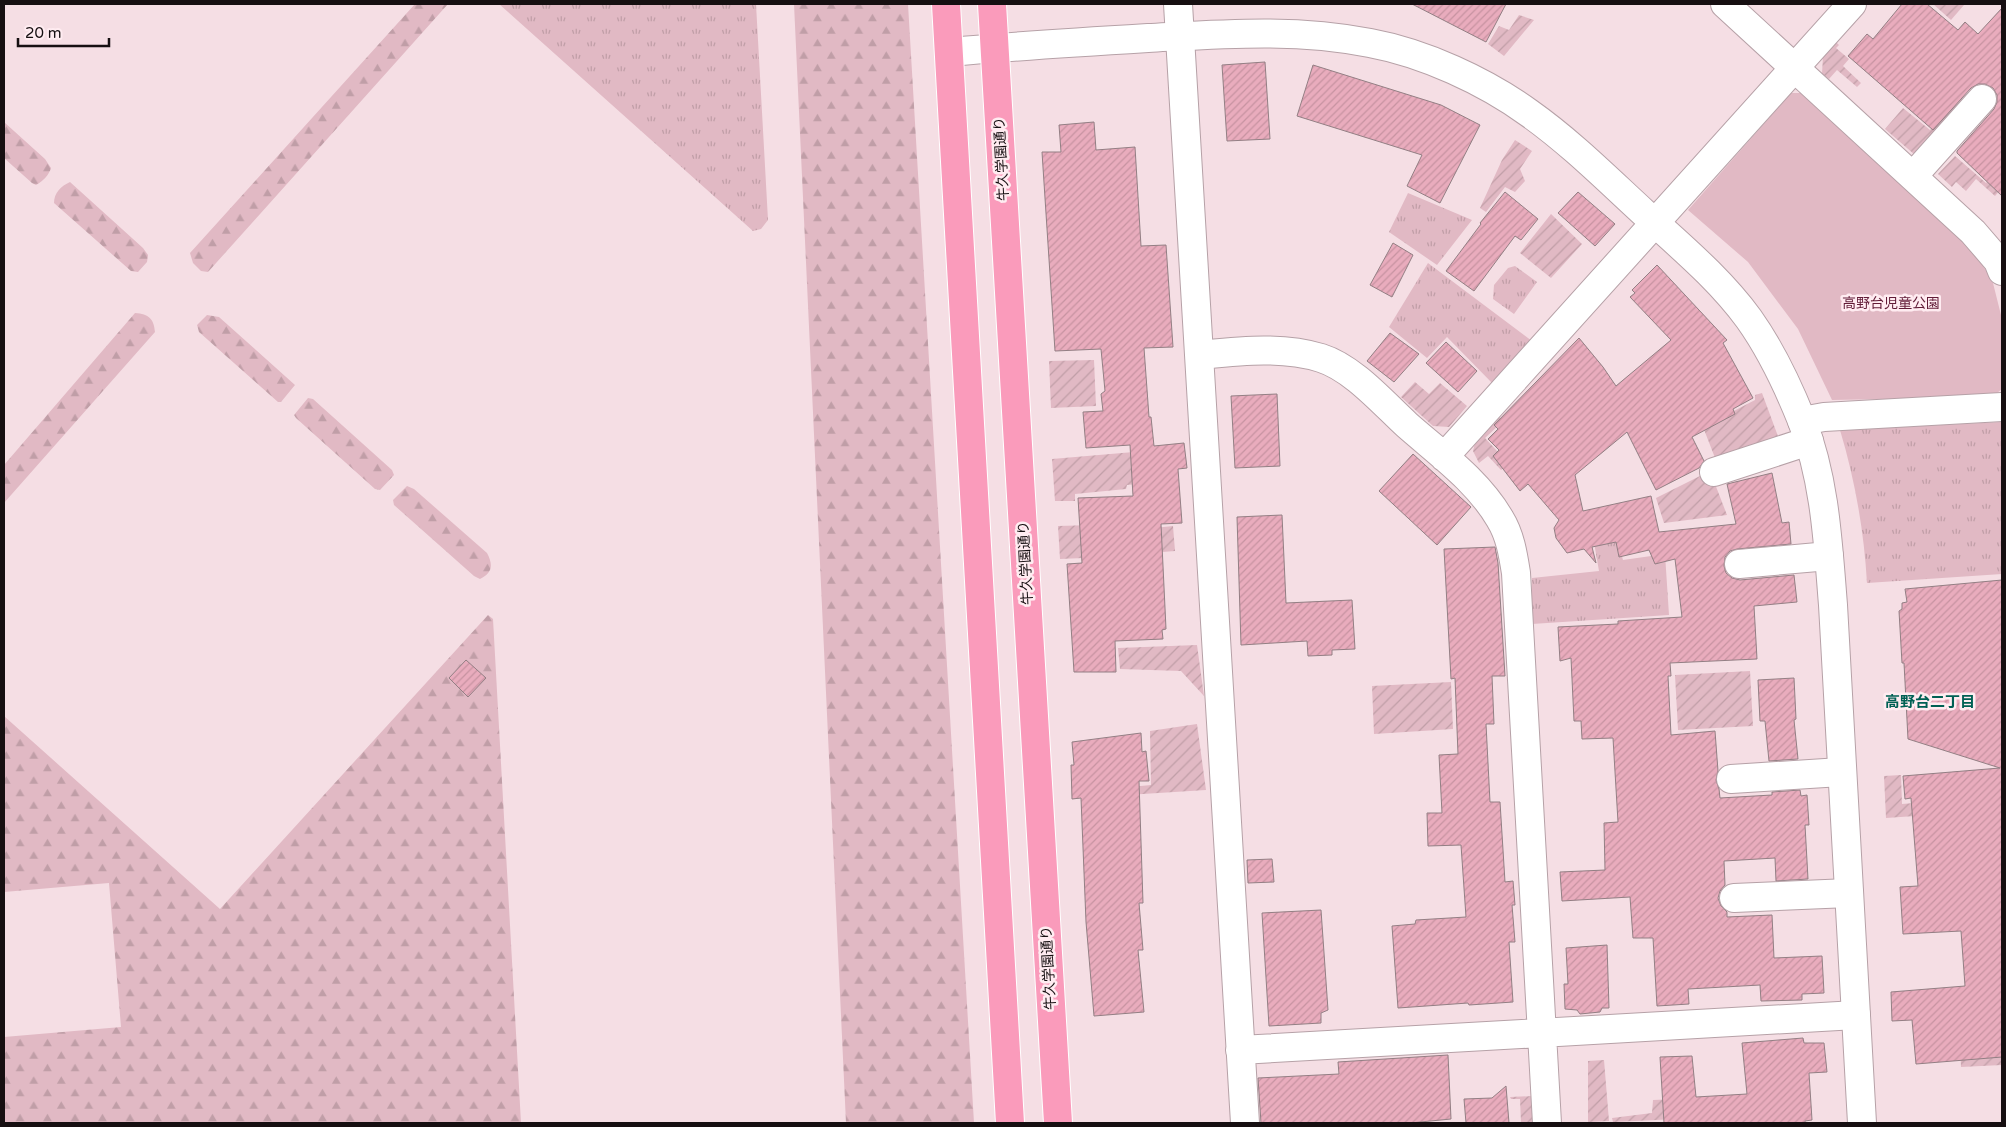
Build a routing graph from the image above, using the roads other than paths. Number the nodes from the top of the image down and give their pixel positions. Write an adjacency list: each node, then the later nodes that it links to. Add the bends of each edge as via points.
1 (946, 4): 8 (highway)
2 (992, 4): 7 (highway, 牛久学園通り)
3 (1178, 4): 6 (street)
4 (1725, 4): 9 (street)
5 (1852, 4): 9 (street)
6 (1180, 36): 7 (street); 12 (street, via 1255,32 1311,34 1372,43 1428,60 1480,83 1529,112); 14 (street)
7 (994, 48): 8 (street); 29 (highway, 牛久学園通り)
8 (949, 52): 28 (highway)
9 (1795, 67): 11 (street); 12 (street)
10 (1982, 99): 11 (street)
11 (1914, 176): 13 (street, via 1975,233 1998,261)
12 (1655, 222): 16 (street, via 1707,270 1750,321 1765,345); 17 (street)
13 (2002, 271)
14 (1200, 355): 17 (street, via 1285,351 1322,358 1349,373); 27 (street)
15 (2002, 407): 16 (street, via 1824,417)
16 (1805, 431): 18 (street); 19 (street, via 1821,488)
17 (1444, 457): 26 (street, via 1490,503 1501,519 1512,547 1517,582)
18 (1714, 472)
19 (1829, 556): 20 (street); 21 (street)
20 (1739, 564)
21 (1841, 772): 22 (street); 23 (street)
22 (1732, 779)
23 (1848, 893): 24 (street); 25 (street)
24 (1734, 898)
25 (1856, 1015): 26 (street); 32 (street)
26 (1543, 1034): 27 (street); 31 (street)
27 (1240, 1050): 30 (street)
28 (1010, 1123)
29 (1058, 1123)
30 (1244, 1123)
31 (1547, 1123)
32 (1862, 1123)

